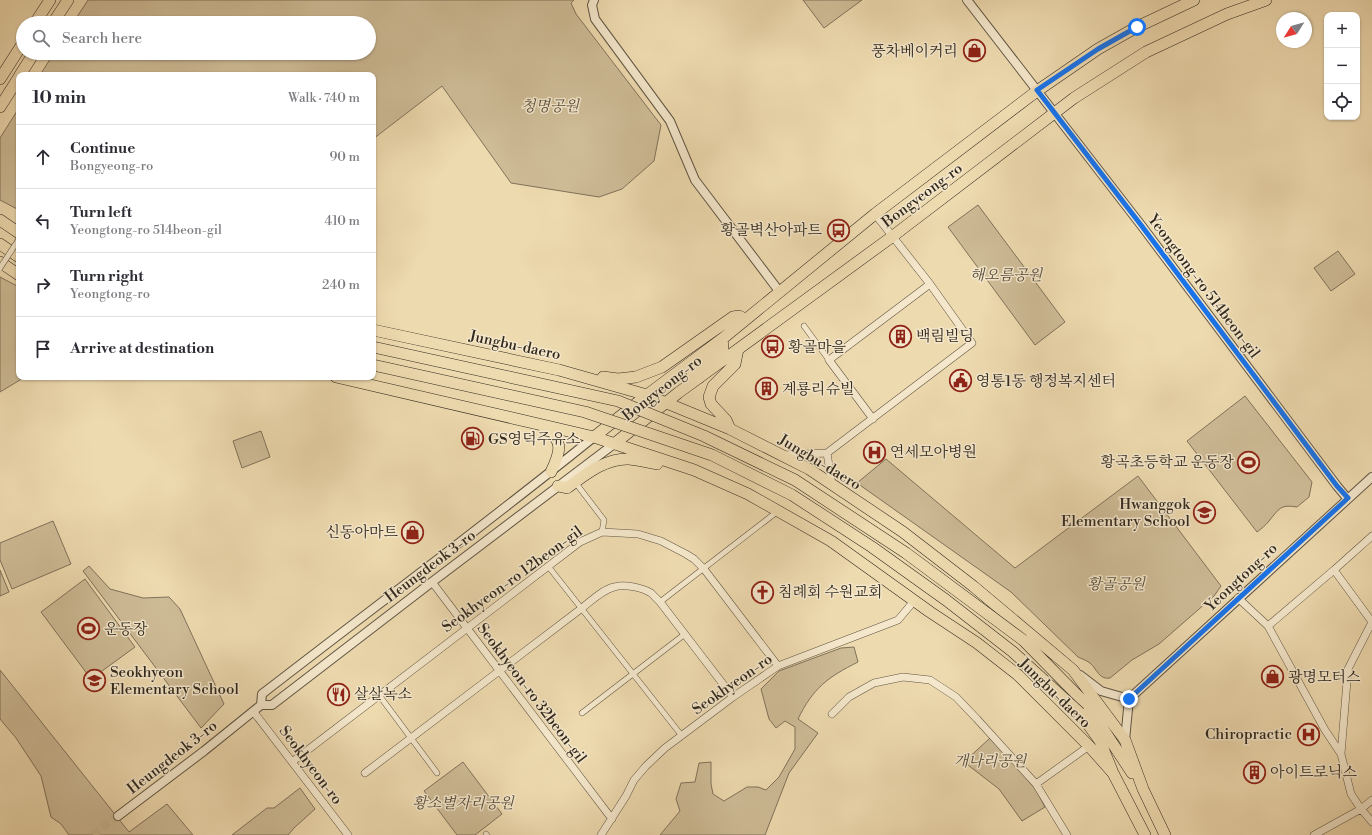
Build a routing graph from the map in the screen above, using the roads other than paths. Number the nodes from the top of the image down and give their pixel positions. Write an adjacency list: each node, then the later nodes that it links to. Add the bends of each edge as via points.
1 (50, 0): 7 (main road)
2 (68, 0): 8 (main road)
3 (594, 0): 30 (street, via 592,5 595,19 670,121 695,180)
4 (968, 0): 14 (street, Yeongtong-ro 514beon-gil)
5 (1194, 0): 14 (main road, Bongyeong-ro, via 1098,49)
6 (1266, 0): 16 (main road, Bongyeong-ro, via 1227,14 1146,52)
7 (40, 16)
8 (58, 16)
9 (16, 54): 12 (main road)
10 (30, 60): 11 (main road)
11 (22, 72)
12 (0, 79)
13 (16, 82): 15 (main road)
14 (1037, 90): 16 (street, Yeongtong-ro 514beon-gil); 17 (main road, Bongyeong-ro)
15 (0, 107)
16 (1054, 113): 22 (main road, Bongyeong-ro); 57 (street, Yeongtong-ro 514beon-gil)
17 (875, 214): 22 (street); 30 (main road, Bongyeong-ro)
18 (0, 217): 20 (main road)
19 (0, 220): 21 (main road)
20 (16, 224)
21 (16, 231)
22 (893, 236): 29 (street); 36 (main road, Bongyeong-ro)
23 (0, 244): 25 (main road)
24 (16, 244): 27 (street, bridge)
25 (16, 255)
26 (0, 262): 28 (main road)
27 (0, 268)
28 (16, 273)
29 (930, 284): 37 (street); 44 (street, via 972,343)
30 (779, 291): 31 (main road, Bongyeong-ro)
31 (745, 319): 34 (main road, Bongyeong-ro); 39 (main road, via 733,316 662,367 636,377 618,379)
32 (804, 326): 37 (street)
33 (376, 331): 39 (main road, Jungbu-daero)
34 (722, 339): 40 (main road, via 723,348 693,371 692,374); 42 (main road, Bongyeong-ro)
35 (376, 348): 94 (main road, Jungbu-daero, bridge, via 618,401 704,436 795,480 906,553 1023,640 1088,706)
36 (738, 349): 40 (main road, Bongyeong-ro); 46 (main road, via 735,364 713,386 709,397 711,404 726,420)
37 (828, 360): 44 (street)
38 (376, 366): 92 (main road, Jungbu-daero, bridge, via 585,412 712,455 792,495 872,547 1013,652 1080,713 1100,740)
39 (559, 370): 42 (main road, Jungbu-daero)
40 (699, 378): 43 (main road, Bongyeong-ro)
41 (349, 380): 45 (main road, Jungbu-daero)
42 (647, 395): 43 (main road, Jungbu-daero); 47 (main road, Bongyeong-ro)
43 (667, 402): 46 (main road, Jungbu-daero); 48 (main road, Bongyeong-ro)
44 (873, 419): 49 (street)
45 (538, 425): 47 (main road, Jungbu-daero); 52 (main road, via 552,432 558,440 559,456)
46 (730, 429): 50 (main road, Jungbu-daero)
47 (594, 437): 48 (main road, Jungbu-daero); 52 (street, Heungdeok 3-ro)
48 (614, 444): 51 (main road, Jungbu-daero); 56 (street, Heungdeok 3-ro)
49 (827, 453): 50 (street); 55 (street)
50 (781, 455): 55 (main road, Jungbu-daero, via 809,469)
51 (692, 470): 54 (main road, via 628,459 608,462); 58 (main road, Jungbu-daero, via 748,494)
52 (552, 472): 80 (street, Heungdeok 3-ro, via 262,694)
53 (1372, 477): 57 (street, Yeongtong-ro)
54 (575, 482): 56 (main road, via 567,488); 59 (street, via 604,520)
55 (832, 485): 74 (main road, Jungbu-daero, via 909,537 973,586)
56 (558, 486): 64 (street, Heungdeok 3-ro)
57 (1348, 498): 65 (street, Yeongtong-ro)
58 (778, 511): 62 (street); 66 (main road, Jungbu-daero, via 831,541)
59 (602, 532): 61 (street, Seokhyeon-ro 12beon-gil, via 580,542); 62 (street, Seokhyeon-ro 12beon-gil, via 638,534 661,541 694,559)
60 (1372, 536): 63 (street)
61 (548, 566): 68 (street); 71 (street, Seokhyeon-ro 12beon-gil)
62 (704, 569): 67 (street); 73 (street, Seokhyeon-ro 12beon-gil)
63 (1334, 570): 69 (street); 70 (street)
64 (432, 582): 71 (street, Seokhyeon-ro 32beon-gil); 80 (street, Heungdeok 3-ro, via 272,705)
65 (1238, 598): 70 (street); 79 (street, Yeongtong-ro)
66 (914, 601): 73 (street, Seokhyeon-ro, via 898,620); 87 (main road, Jungbu-daero, via 1018,675)
67 (660, 602): 68 (street, via 650,593 623,586 604,592); 72 (street)
68 (582, 608): 75 (street); 76 (street)
69 (1372, 622): 88 (street, via 1348,669)
70 (1268, 626): 88 (street, via 1325,730)
71 (466, 628): 75 (street, Seokhyeon-ro 32beon-gil); 77 (street, Seokhyeon-ro 12beon-gil)
72 (685, 634): 76 (street); 78 (street)
73 (778, 666): 78 (street, Seokhyeon-ro)
74 (1073, 670): 79 (street, via 1101,691); 86 (main road, Jungbu-daero)
75 (499, 671): 85 (street); 98 (street, Seokhyeon-ro 32beon-gil)
76 (633, 674): 82 (street); 84 (street)
77 (379, 695): 85 (street); 89 (street, Seokhyeon-ro 12beon-gil)
78 (733, 697): 84 (street, Seokhyeon-ro)
79 (1129, 699): 86 (street)
80 (261, 705): 81 (street, Heungdeok 3-ro)
81 (253, 711): 89 (street, Seokhyeon-ro); 97 (street, Heungdeok 3-ro)
82 (582, 713)
83 (832, 714): 93 (street, via 849,697 874,683 903,677 930,680 956,697)
84 (682, 736): 98 (street, Seokhyeon-ro, via 642,770)
85 (411, 738): 90 (street); 91 (street)
86 (1125, 740): 94 (main road, Jungbu-daero)
87 (1089, 746): 92 (main road, Jungbu-daero); 93 (street)
88 (1341, 754): 96 (street, via 1351,794)
89 (292, 762): 100 (street, Seokhyeon-ro)
90 (365, 773)
91 (437, 773)
92 (1113, 773): 103 (main road, Jungbu-daero)
93 (1036, 784): 102 (street)
94 (1143, 789): 104 (main road, Jungbu-daero)
95 (1372, 800): 96 (street)
96 (1361, 809): 99 (street); 105 (street)
97 (118, 816)
98 (612, 819): 101 (street, Seokhyeon-ro)
99 (1372, 822)
100 (347, 835)
101 (601, 835)
102 (1067, 835)
103 (1144, 835)
104 (1165, 835)
105 (1314, 835)

